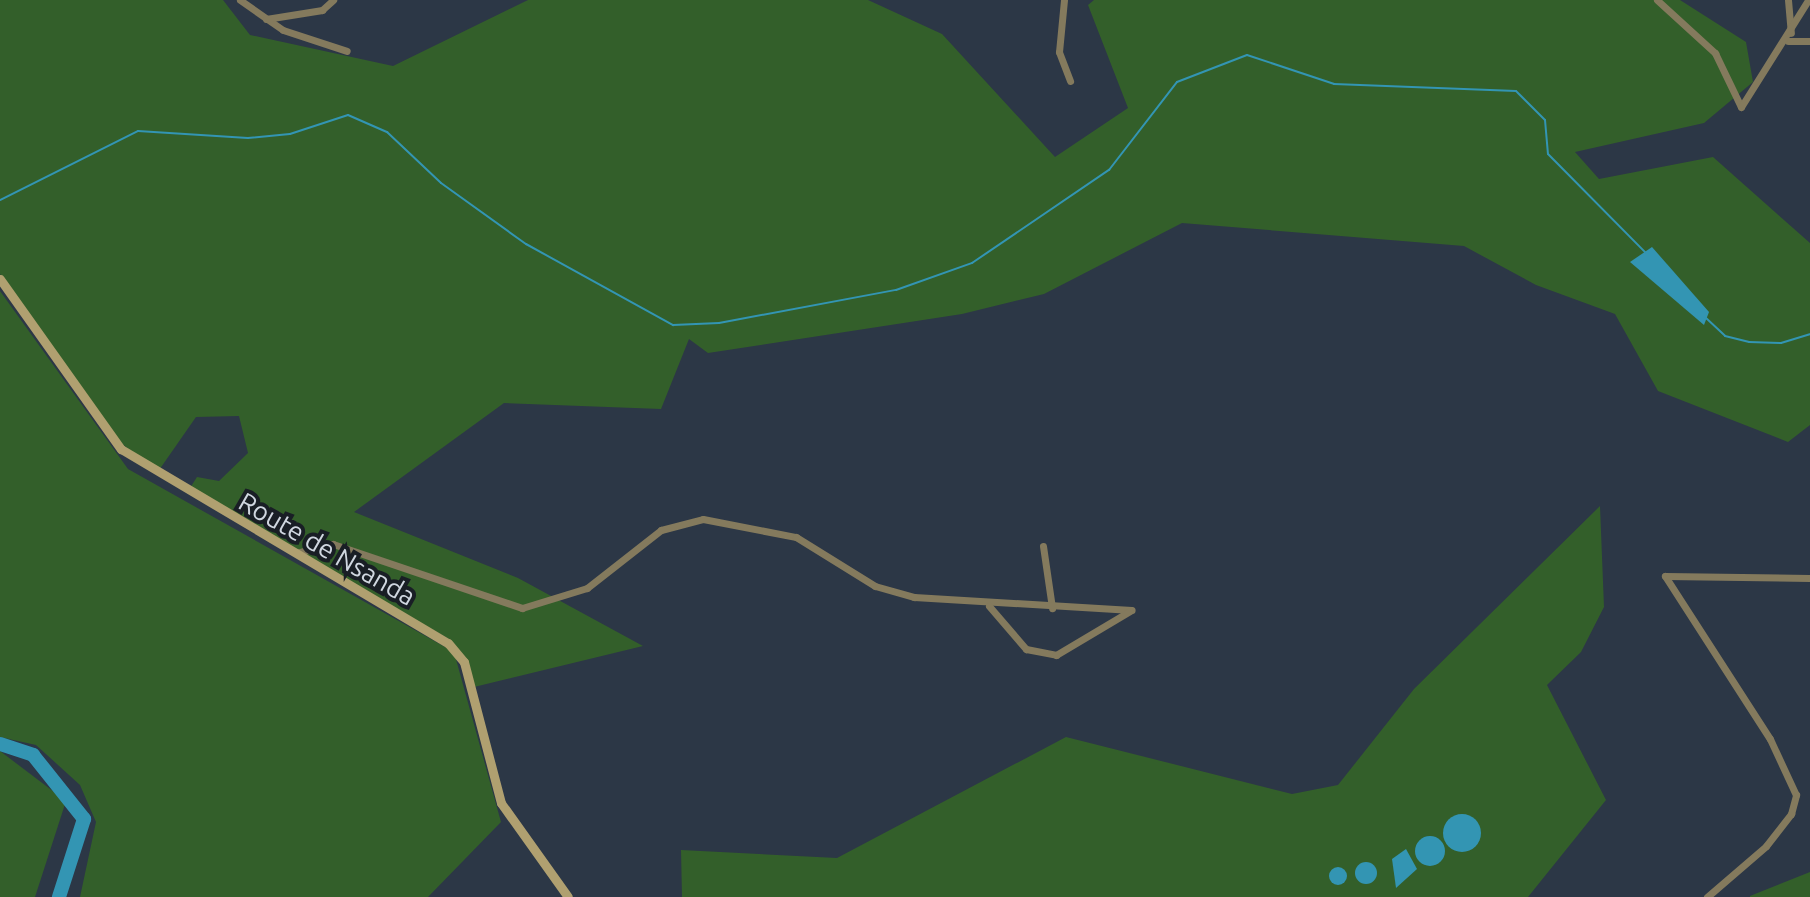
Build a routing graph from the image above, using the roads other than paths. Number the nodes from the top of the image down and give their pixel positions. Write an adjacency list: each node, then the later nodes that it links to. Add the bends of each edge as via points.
1 (240, 0): 7 (street)
2 (333, 0): 7 (street, via 322,10)
3 (1064, 0): 11 (street, via 1059,52)
4 (1657, 0): 8 (street, via 1715,53 1741,107)
5 (1788, 0): 8 (street)
6 (1808, 0): 8 (street)
7 (263, 19): 10 (street)
8 (1790, 38): 9 (street)
9 (1810, 41)
10 (347, 51)
11 (1070, 81)
12 (0, 279): 14 (street, Route de Nsanda, via 121,449)
13 (1043, 546): 17 (street)
14 (291, 554): 16 (street, via 333,544 522,608 587,588 661,530 703,519 796,537 875,586); 18 (street, Route de Nsanda, via 448,643 464,662 501,803)
15 (1810, 578): 19 (street, via 1665,576 1770,739 1796,795 1791,814 1766,846)
16 (989, 606): 17 (street); 17 (street, via 1026,649 1056,655 1132,610)
17 (1052, 608)
18 (568, 897)
19 (1707, 897)

